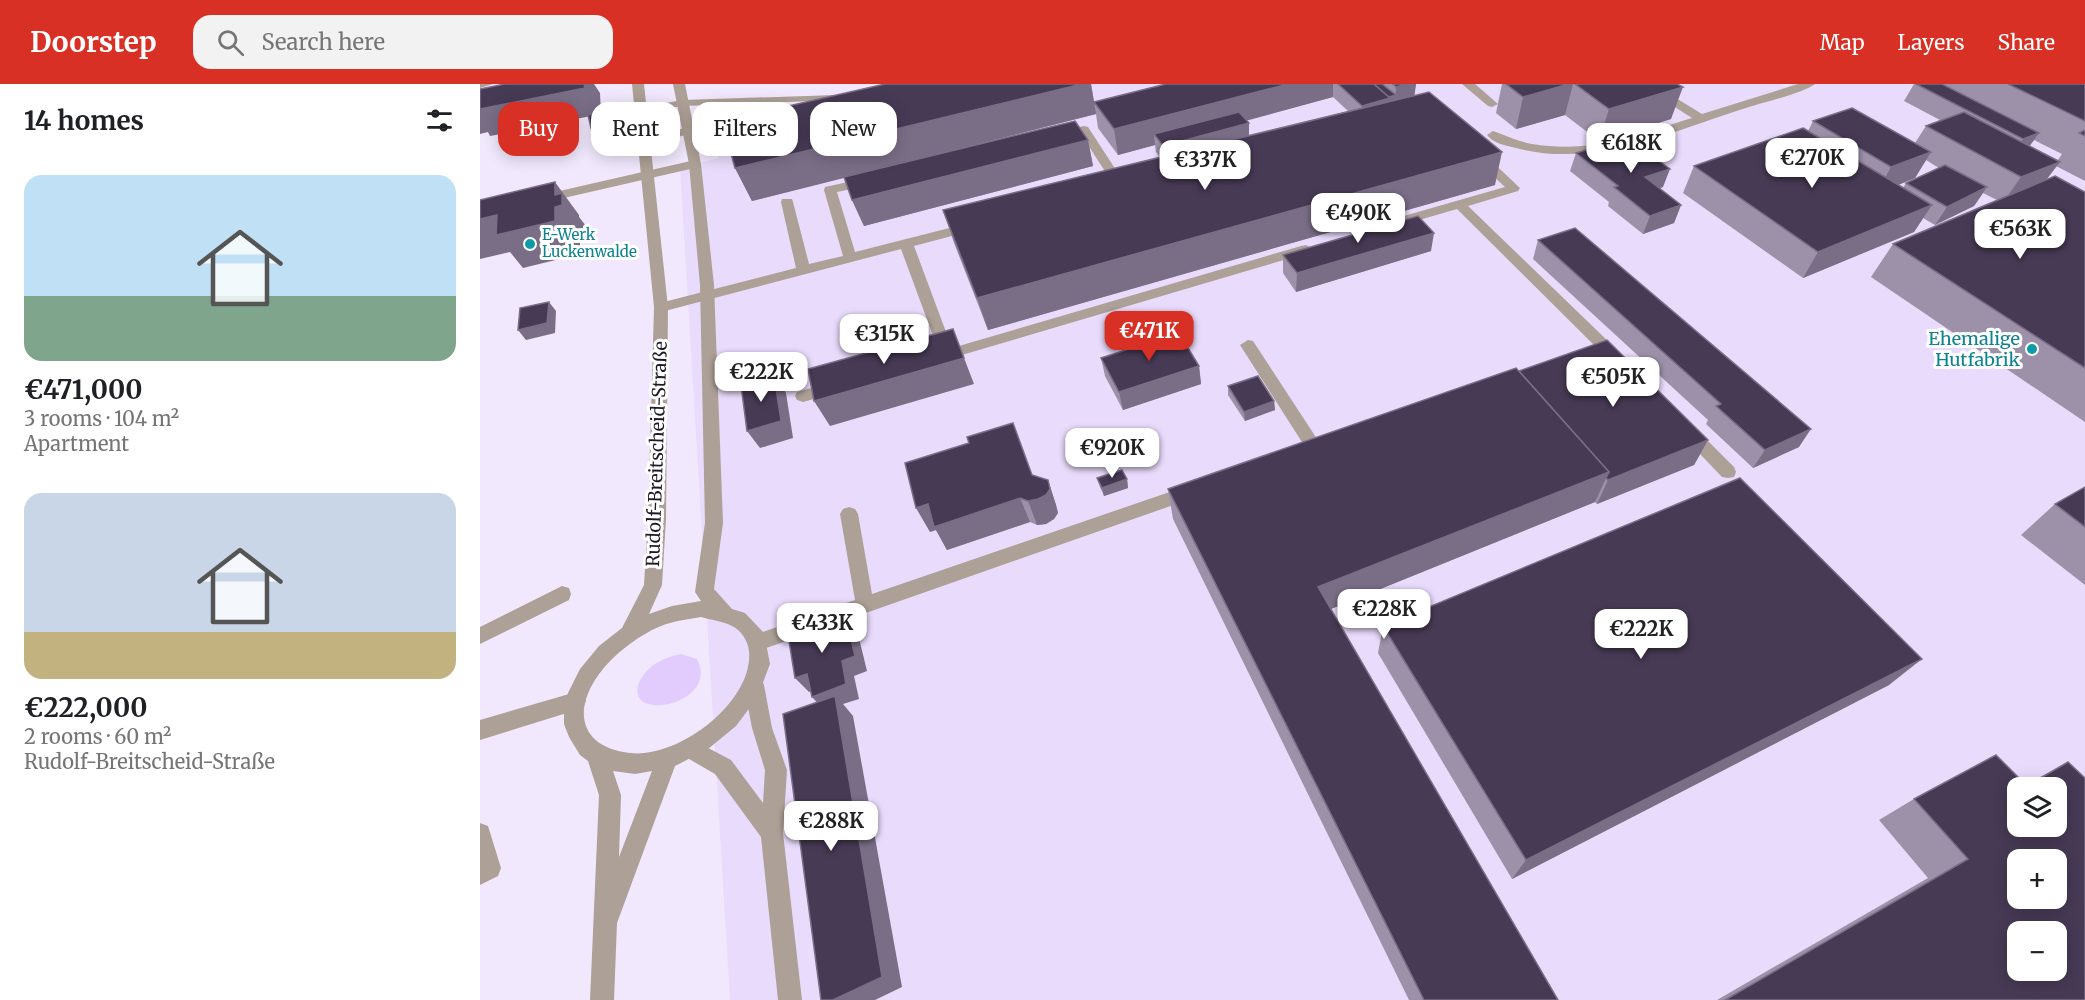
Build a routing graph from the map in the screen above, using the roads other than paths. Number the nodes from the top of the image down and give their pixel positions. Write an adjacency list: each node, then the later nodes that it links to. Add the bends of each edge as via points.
1 (487, 84): 7 (street)
2 (638, 84): 8 (street, Rudolf-Breitscheid-Straße)
3 (679, 84): 9 (street)
4 (1468, 84): 10 (street)
5 (1645, 84): 11 (street)
6 (1809, 84): 11 (street)
7 (480, 85)
8 (639, 102)
9 (682, 103): 12 (street); 12 (street, via 841,97)
10 (1492, 104)
11 (1702, 119): 14 (street, via 1608,148 1531,148)
12 (689, 131): 13 (street); 18 (street)
13 (680, 133)
14 (1493, 135)
15 (1049, 138): 21 (street, via 1084,130)
16 (1471, 148): 24 (street, via 1514,188)
17 (645, 156): 19 (street, Rudolf-Breitscheid-Straße)
18 (695, 164): 19 (street); 31 (street)
19 (647, 176): 23 (street); 32 (street, Rudolf-Breitscheid-Straße)
20 (888, 177): 29 (street, via 830,190)
21 (1121, 187)
22 (787, 202): 30 (street)
23 (525, 203)
24 (1459, 204): 26 (street); 35 (street, via 1610,352)
25 (985, 222): 27 (street)
26 (1379, 228)
27 (906, 243): 29 (street); 34 (street)
28 (1322, 244): 34 (street)
29 (850, 257): 30 (street)
30 (803, 269): 31 (street)
31 (707, 294): 32 (street); 46 (street, via 714,523 704,592)
32 (661, 306): 47 (street, Rudolf-Breitscheid-Straße, via 653,585)
33 (1248, 345): 40 (street, via 1321,447)
34 (947, 354): 36 (street)
35 (1583, 356)
36 (925, 361)
37 (847, 384): 38 (street)
38 (803, 396)
39 (1671, 414): 41 (street)
40 (1294, 456)
41 (1728, 472)
42 (1207, 486): 45 (street)
43 (849, 514): 45 (street)
44 (562, 594): 48 (street)
45 (866, 604): 49 (street)
46 (723, 611): 47 (street, via 678,612); 49 (street, via 738,618)
47 (630, 632): 51 (street, via 606,652 587,676)
48 (480, 636)
49 (758, 642): 50 (street, via 760,663)
50 (754, 685): 53 (street, via 740,708 718,731); 56 (street, via 762,728 776,770)
51 (576, 701): 52 (street); 54 (street, via 574,724 582,744)
52 (480, 730)
53 (691, 749): 55 (street); 56 (street, via 723,767)
54 (598, 758): 55 (street, via 618,764); 59 (street, via 610,795)
55 (667, 759): 59 (street)
56 (772, 833): 61 (street)
57 (480, 834): 58 (street, via 490,868)
58 (480, 874)
59 (604, 930): 60 (street)
60 (602, 1000)
61 (790, 1000)

